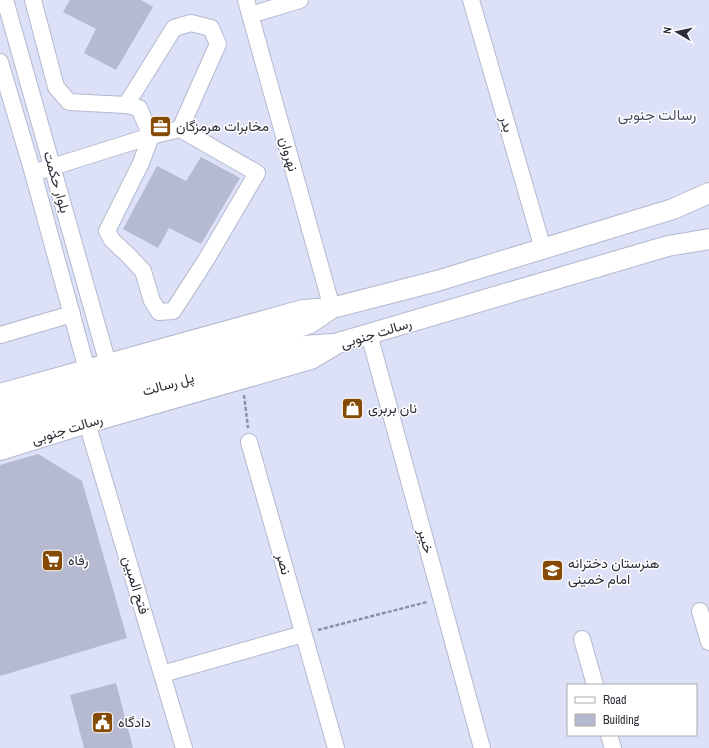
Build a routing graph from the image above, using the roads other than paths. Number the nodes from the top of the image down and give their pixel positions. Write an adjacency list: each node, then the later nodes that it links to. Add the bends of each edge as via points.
1 (5, 0): 10 (street, بلوار حکمت)
2 (32, 0): 7 (street, via 56,87 69,102)
3 (300, 0): 5 (street)
4 (471, 0): 16 (street, بدر)
5 (248, 8): 17 (street, نهروان)
6 (0, 62): 11 (street, بلوار حکمت)
7 (126, 105): 8 (street, via 174,28 191,23 211,28 218,44); 9 (street, via 139,108)
8 (180, 129): 9 (street); 9 (street, via 257,173 206,260 172,311 159,312 152,300 143,271 112,240 107,231 141,163)
9 (151, 136): 10 (street)
10 (52, 167): 11 (street); 23 (street, بلوار حکمت)
11 (34, 173): 18 (street, بلوار حکمت)
12 (709, 194): 13 (main road)
13 (684, 204): 14 (main road, via 698,204); 16 (main road)
14 (709, 208)
15 (707, 237): 19 (main road, رسالت جنوبی, via 668,246)
16 (543, 249): 17 (main road, via 437,281)
17 (332, 308): 21 (main road, پل رسالت); 23 (main road, via 303,310)
18 (72, 314): 20 (street); 24 (street, بلوار حکمت)
19 (369, 334): 22 (main road, رسالت جنوبی); 40 (street, خیبر)
20 (0, 335)
21 (281, 342): 22 (main road, پل رسالت, via 304,346); 26 (main road, پل رسالت, via 170,364); 28 (main road, پل رسالت)
22 (338, 344): 27 (main road, رسالت جنوبی, via 312,359)
23 (108, 364): 24 (main road)
24 (87, 370): 25 (main road)
25 (0, 394)
26 (0, 414)
27 (87, 423): 30 (main road, رسالت جنوبی); 35 (street, فتح المبین)
28 (0, 434)
29 (249, 442): 32 (street, نصر)
30 (0, 450)
31 (700, 611): 34 (street)
32 (303, 634): 35 (street); 39 (street, نصر)
33 (582, 639): 36 (street)
34 (709, 642)
35 (162, 674): 38 (street, فتح المبین)
36 (595, 684)
37 (609, 736): 41 (street)
38 (184, 748)
39 (336, 748)
40 (482, 748)
41 (613, 748)

